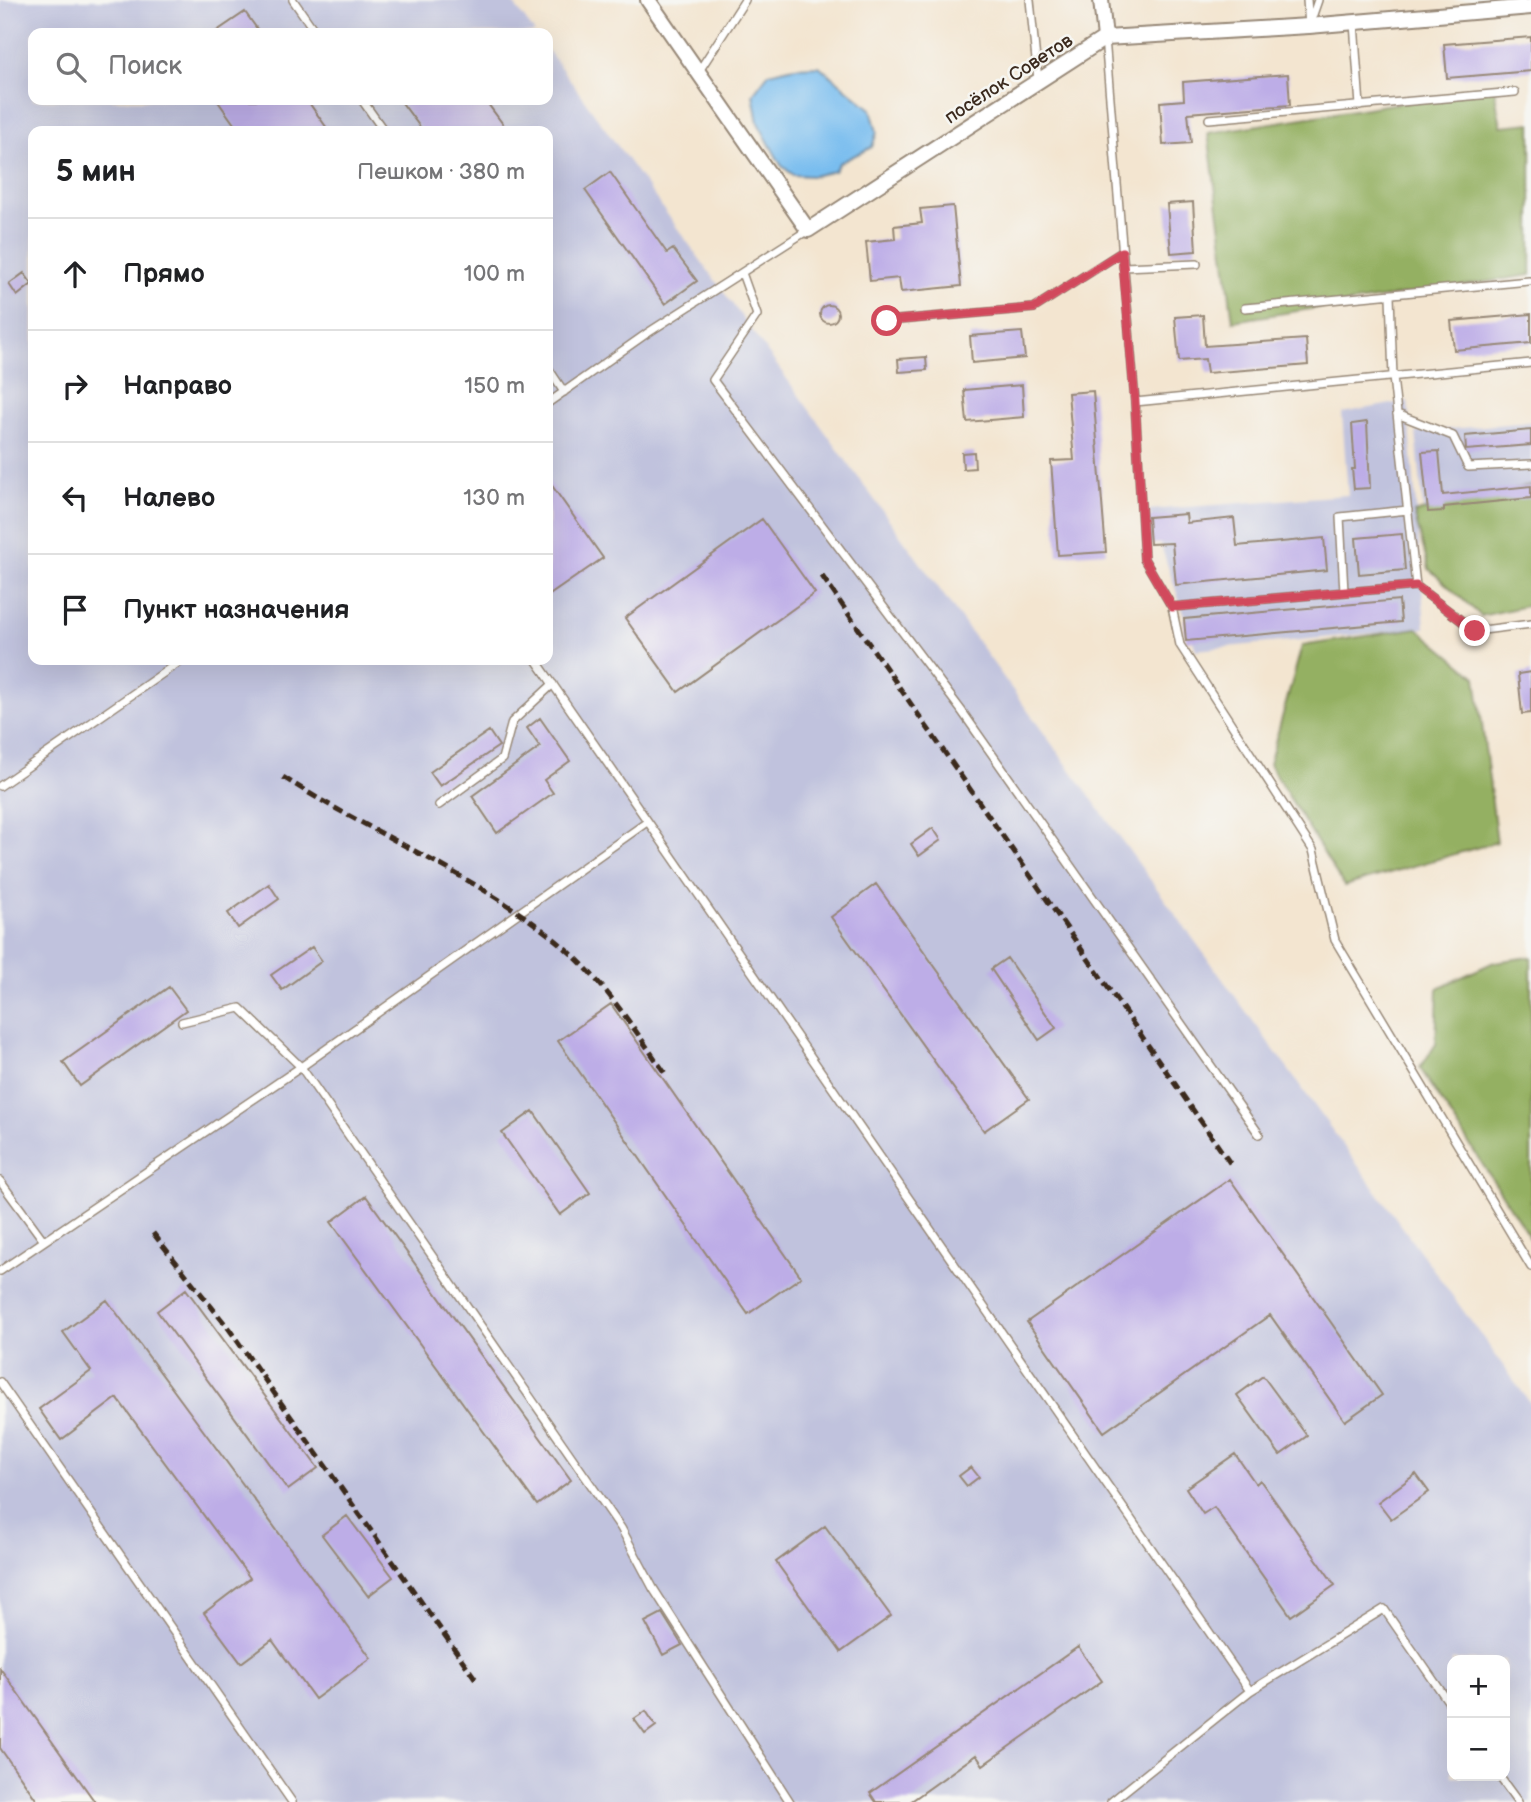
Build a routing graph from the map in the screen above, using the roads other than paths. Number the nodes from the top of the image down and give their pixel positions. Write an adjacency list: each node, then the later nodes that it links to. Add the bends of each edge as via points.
1 (293, 0): 11 (lane)
2 (648, 0): 13 (street)
3 (745, 0): 13 (lane)
4 (1030, 0): 14 (lane)
5 (1101, 0): 12 (street)
6 (1307, 0): 10 (lane)
7 (1318, 0): 10 (lane)
8 (1531, 7): 9 (street, посёлок Советов)
9 (1354, 22): 10 (street, посёлок Советов); 17 (lane)
10 (1309, 26): 12 (street, посёлок Советов)
11 (313, 28)
12 (1105, 38): 14 (street, посёлок Советов); 21 (lane)
13 (698, 72): 20 (street)
14 (1038, 81): 20 (street, посёлок Советов)
15 (1515, 92): 17 (lane)
16 (366, 105): 19 (lane)
17 (1360, 106): 18 (lane)
18 (1209, 120)
19 (380, 126)
20 (808, 230): 24 (lane)
21 (1122, 252): 23 (lane); 28 (lane, via 1034,308)
22 (1198, 264): 23 (lane)
23 (1124, 267): 34 (lane)
24 (742, 273): 32 (lane); 50 (lane, via 757,315 713,380 961,710)
25 (1529, 281): 26 (lane)
26 (1390, 296): 27 (lane); 31 (lane)
27 (1245, 308)
28 (887, 321)
29 (1531, 363): 31 (lane)
30 (553, 376): 32 (lane)
31 (1393, 377): 34 (lane); 35 (lane)
32 (564, 392): 33 (lane)
33 (553, 400)
34 (1135, 402): 40 (lane, via 1144,559)
35 (1397, 414): 36 (lane, via 1453,436 1468,467); 37 (lane)
36 (1531, 464)
37 (1408, 510): 38 (lane); 39 (lane, via 1340,517)
38 (1416, 586): 39 (lane); 41 (lane, via 1475,631)
39 (1344, 592): 40 (lane)
40 (1172, 607): 53 (lane, via 1180,645 1313,850 1335,940)
41 (1531, 624)
42 (174, 665): 45 (lane)
43 (540, 665): 44 (lane)
44 (553, 684): 46 (lane, via 512,722 502,759); 47 (lane)
45 (0, 786)
46 (439, 805)
47 (647, 822): 49 (lane); 56 (lane)
48 (182, 1022): 49 (lane, via 240,1008)
49 (301, 1066): 52 (lane); 60 (lane, via 621,1528 653,1588)
50 (1259, 1134)
51 (0, 1181): 52 (lane)
52 (44, 1241): 54 (lane)
53 (1531, 1267)
54 (0, 1271)
55 (0, 1382): 59 (lane)
56 (1250, 1691): 57 (lane, via 1384,1609); 61 (lane)
57 (1447, 1700)
58 (1503, 1781): 62 (lane)
59 (292, 1802)
60 (790, 1802)
61 (1111, 1802)
62 (1518, 1802)

